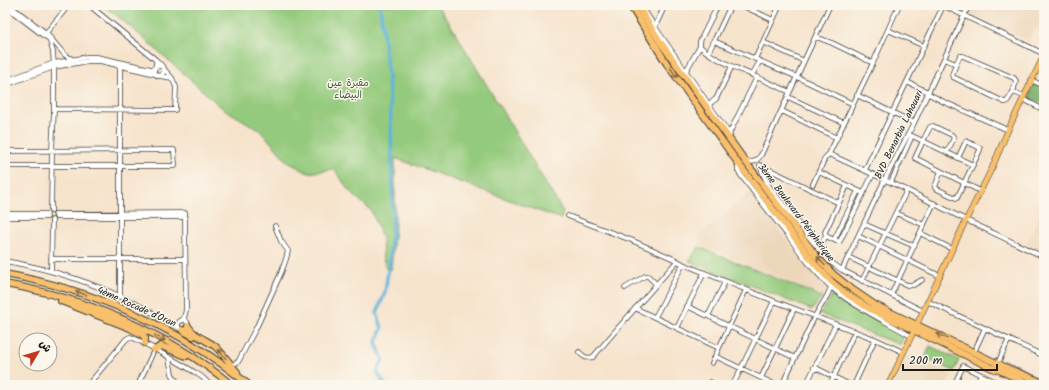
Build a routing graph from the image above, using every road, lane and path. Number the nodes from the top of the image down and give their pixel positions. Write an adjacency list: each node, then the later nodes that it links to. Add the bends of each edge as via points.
1 (9, 5): 16 (street)
2 (68, 5): 21 (street)
3 (89, 5): 33 (street)
4 (630, 5): 80 (highway, 3ème Boulevard Périphérique, one-way to 80, via 667,64)
5 (665, 5): 19 (street)
6 (718, 5): 26 (street, via 700,41)
7 (731, 5): 24 (street)
8 (741, 5): 18 (street)
9 (780, 5): 18 (street)
10 (830, 5): 22 (street)
11 (899, 5): 20 (street)
12 (942, 5): 17 (street); 27 (street)
13 (969, 5): 17 (street, BVD Benarbia Lahouari)
14 (5, 6): 16 (street)
15 (641, 6): 19 (street); 72 (highway, 3ème Boulevard Périphérique, via 661,43)
16 (14, 8): 21 (street)
17 (964, 15): 29 (street); 31 (street, BVD Benarbia Lahouari)
18 (773, 20): 25 (street)
19 (655, 27): 43 (street)
20 (888, 30): 27 (street); 36 (street)
21 (45, 35): 23 (street)
22 (816, 37): 35 (street); 36 (street)
23 (49, 38): 32 (street); 38 (street)
24 (714, 40): 28 (street); 30 (street)
25 (763, 42): 30 (street); 35 (street)
26 (700, 46): 28 (street); 43 (street)
27 (924, 46): 51 (street)
28 (708, 53): 40 (street)
29 (1044, 54): 49 (main road)
30 (755, 59): 34 (street)
31 (944, 59): 37 (street); 53 (street, BVD Benarbia Lahouari)
32 (72, 60): 38 (street); 39 (street, via 102,58)
33 (156, 60): 41 (street); 42 (street)
34 (760, 61): 44 (street); 47 (street)
35 (804, 61): 47 (street)
36 (873, 62): 56 (street)
37 (956, 64): 54 (street, via 960,56 963,56 1014,78 1016,81); 54 (street, via 952,75 954,78 1006,102)
38 (54, 65): 39 (street, via 89,61); 50 (street); 60 (street)
39 (121, 65): 41 (street); 45 (street); 61 (street)
40 (732, 66): 44 (street); 58 (street, via 716,99)
41 (155, 68): 42 (street); 45 (street)
42 (163, 68): 45 (street, via 164,73); 48 (street)
43 (686, 71): 58 (street)
44 (752, 75): 46 (street)
45 (158, 76): 48 (street)
46 (757, 77): 55 (street); 68 (street)
47 (797, 77): 55 (street); 59 (street)
48 (172, 78): 61 (street, via 176,87 175,110)
49 (1031, 80): 52 (street); 57 (main road)
50 (6, 82)
51 (907, 82): 53 (street); 64 (street)
52 (1044, 86)
53 (928, 92): 66 (street, BVD Benarbia Lahouari); 67 (street, via 944,102)
54 (1013, 92): 57 (street)
55 (789, 95): 63 (street); 65 (street)
56 (857, 95): 59 (street); 64 (street)
57 (1023, 98): 62 (street); 67 (main road)
58 (709, 104): 68 (street)
59 (853, 104): 65 (street)
60 (54, 109): 61 (street); 75 (street)
61 (120, 110): 73 (street)
62 (1044, 110)
63 (782, 111): 70 (street); 78 (street)
64 (892, 112): 66 (street); 86 (street)
65 (844, 122): 70 (street)
66 (914, 123): 69 (street, BVD Benarbia Lahouari)
67 (1008, 130): 98 (main road)
68 (729, 134): 72 (street)
69 (910, 135): 71 (street); 90 (street, BVD Benarbia Lahouari); 91 (street)
70 (837, 138): 77 (street)
71 (923, 141): 76 (street); 76 (street, via 931,126 952,135 954,138); 87 (street, via 914,158)
72 (736, 148): 80 (highway, 3ème Boulevard Périphérique)
73 (120, 150): 75 (street); 85 (street); 85 (street, via 174,150 175,166)
74 (5, 151): 75 (street)
75 (52, 151): 84 (street)
76 (947, 152): 79 (street)
77 (829, 154): 86 (street); 88 (street)
78 (761, 155): 80 (street, via 755,161); 81 (street)
79 (958, 158): 82 (street); 82 (street, via 966,142 980,148)
80 (742, 162): 93 (highway, 3ème Boulevard Périphérique); 142 (street, via 738,171 740,174 807,261); 166 (highway, 3ème Boulevard Périphérique, via 814,263 832,282 870,309)
81 (760, 165): 93 (street); 100 (street); 119 (street, via 770,188)
82 (973, 165): 92 (street)
83 (5, 166): 84 (street)
84 (52, 166): 85 (street); 104 (street)
85 (120, 166): 105 (street)
86 (865, 170): 89 (street)
87 (941, 171): 92 (street); 92 (street, via 935,188 958,198)
88 (819, 172): 94 (street); 95 (street)
89 (873, 174): 90 (street); 99 (street)
90 (885, 179): 91 (street); 109 (street, BVD Benarbia Lahouari)
91 (891, 182): 96 (street)
92 (965, 183): 98 (street)
93 (762, 184): 166 (highway, 3ème Boulevard Périphérique, one-way to 93, via 863,298 833,274 817,257)
94 (813, 184)
95 (847, 186): 97 (street); 100 (street)
96 (908, 190): 101 (street); 102 (street)
97 (858, 191): 99 (street); 116 (street)
98 (980, 191): 108 (main road)
99 (863, 193): 116 (street, via 840,241)
100 (839, 203): 114 (street, via 825,232)
101 (934, 203): 108 (street); 110 (street)
102 (896, 213): 110 (street); 113 (street)
103 (5, 214): 104 (street)
104 (51, 215): 105 (street); 107 (street); 123 (street)
105 (120, 215): 124 (street, via 185,215); 125 (street)
106 (568, 216): 128 (street)
107 (5, 217)
108 (966, 220): 120 (main road); 122 (street)
109 (864, 224): 113 (street); 115 (street, BVD Benarbia Lahouari)
110 (924, 225): 112 (street)
111 (274, 226): 186 (street, via 288,251 286,259 257,326 238,362)
112 (920, 233): 117 (street); 120 (street)
113 (886, 234): 117 (street); 118 (street)
114 (826, 236): 116 (street); 119 (street)
115 (858, 236): 118 (street); 121 (street, BVD Benarbia Lahouari)
116 (834, 240)
117 (914, 246): 126 (street)
118 (880, 247): 126 (street); 130 (street)
119 (818, 249): 131 (street)
120 (952, 249): 135 (main road)
121 (848, 257): 130 (street); 131 (street, BVD Benarbia Lahouari)
122 (1044, 257)
123 (51, 259): 125 (street); 132 (street)
124 (185, 259): 125 (street); 153 (street)
125 (120, 260): 147 (street)
126 (907, 260): 135 (street); 137 (street)
127 (5, 261): 132 (street)
128 (677, 261): 129 (street); 141 (street)
129 (682, 264): 133 (street); 157 (street)
130 (869, 267): 136 (street); 137 (street)
131 (842, 270): 136 (street)
132 (51, 271): 147 (street)
133 (704, 273): 139 (street); 150 (street)
134 (5, 274): 171 (highway, 4ème Rocade d'Oran, one-way to 134, via 155,323 99,299 47,283)
135 (940, 276): 149 (main road)
136 (862, 280): 146 (street)
137 (898, 280): 138 (street, via 913,285); 146 (street)
138 (922, 280)
139 (725, 282): 144 (street); 155 (street)
140 (5, 284): 145 (highway, 4ème Rocade d'Oran)
141 (656, 284): 143 (street, via 645,276); 151 (street)
142 (831, 287): 156 (street); 166 (street, via 860,308)
143 (625, 288)
144 (746, 290): 148 (street); 162 (street)
145 (39, 291): 172 (highway, via 130,328 143,335); 183 (highway, 4ème Rocade d'Oran, one-way to 183, via 119,318 172,344)
146 (890, 295): 154 (street)
147 (120, 297): 158 (street)
148 (774, 301): 152 (street); 168 (street)
149 (928, 301): 154 (main road); 164 (street)
150 (687, 306): 155 (street); 163 (street)
151 (635, 308): 157 (street); 176 (street, via 593,357 584,357)
152 (794, 308): 156 (street); 174 (street)
153 (186, 310): 159 (street); 160 (street)
154 (923, 311): 166 (main road)
155 (708, 316): 162 (street)
156 (815, 316): 161 (street); 182 (street)
157 (655, 318): 163 (street)
158 (168, 321): 159 (street); 165 (street)
159 (180, 322): 160 (street, via 184,320); 165 (street, via 178,327)
160 (188, 324): 165 (street, via 186,329); 186 (highway, one-way to 160, via 213,345 194,334)
161 (836, 324): 167 (street); 187 (street)
162 (729, 326): 168 (street); 173 (street)
163 (677, 328): 173 (street)
164 (985, 328): 170 (street); 178 (street)
165 (181, 330): 171 (highway, via 208,344 208,347 205,349)
166 (914, 330): 177 (main road); 178 (highway, 3ème Boulevard Périphérique, one-way to 166); 188 (highway, 3ème Boulevard Périphérique)
167 (855, 331): 169 (street); 192 (street)
168 (755, 339): 174 (street); 189 (street)
169 (875, 339): 177 (street); 210 (street)
170 (1009, 339): 180 (street); 185 (street)
171 (190, 342): 196 (highway, 4ème Rocade d'Oran)
172 (144, 343): 175 (street); 198 (street, via 132,337 126,339)
173 (719, 348): 179 (street)
174 (775, 349): 182 (street); 193 (street)
175 (154, 350): 181 (street); 183 (highway, via 159,346 164,347); 199 (street)
176 (579, 352)
177 (903, 352): 211 (main road)
178 (974, 352): 185 (highway, 3ème Boulevard Périphérique)
179 (715, 356): 184 (street); 189 (street)
180 (1044, 356)
181 (169, 358): 200 (street, via 172,374); 201 (street, via 196,373)
182 (795, 358): 206 (street)
183 (201, 363): 202 (highway, 4ème Rocade d'Oran)
184 (712, 363)
185 (998, 363): 190 (highway, 3ème Boulevard Périphérique)
186 (231, 365): 196 (highway)
187 (814, 367): 192 (street); 207 (street)
188 (992, 368): 214 (highway); 215 (highway, 3ème Boulevard Périphérique)
189 (741, 369): 193 (street); 204 (street)
190 (1015, 372): 195 (highway, 3ème Boulevard Périphérique); 216 (highway)
191 (982, 375): 197 (street); 212 (street, via 963,366); 213 (street)
192 (834, 377): 208 (street); 209 (street)
193 (761, 378): 205 (street)
194 (710, 382): 203 (street)
195 (1044, 383)
196 (248, 384)
197 (999, 384)
198 (88, 385)
199 (138, 385)
200 (179, 385)
201 (210, 385)
202 (232, 385)
203 (716, 385)
204 (733, 385)
205 (776, 385)
206 (782, 385)
207 (806, 385)
208 (830, 385)
209 (850, 385)
210 (854, 385)
211 (888, 385)
212 (954, 385)
213 (976, 385)
214 (1023, 385)
215 (1031, 385)
216 (1041, 385)

